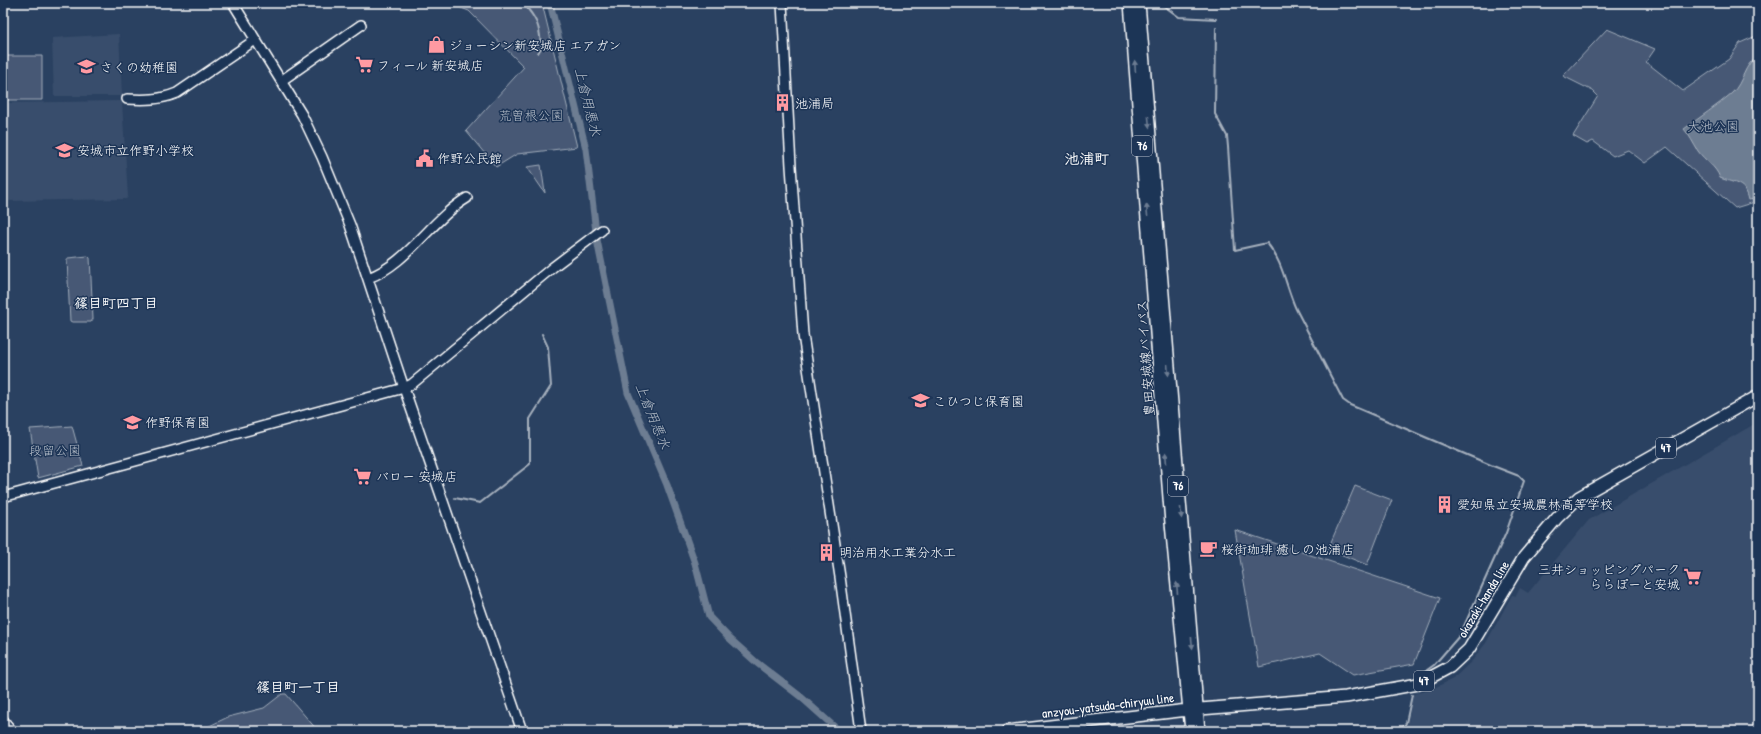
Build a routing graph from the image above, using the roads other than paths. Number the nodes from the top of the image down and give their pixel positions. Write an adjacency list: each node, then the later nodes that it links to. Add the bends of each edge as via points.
1 (233, 3): 6 (street)
2 (782, 3): 21 (street, via 803,335)
3 (1130, 3): 17 (main road, 豊田安城線バイパス / 76, one-way to 3)
4 (1139, 3): 17 (main road, 豊田安城線バイパス / 76, one-way to 17)
5 (361, 25): 7 (street)
6 (254, 40): 7 (street); 8 (street, via 177,93 166,98 150,100)
7 (281, 81): 11 (street, via 302,115 322,157 350,225)
8 (127, 99)
9 (467, 198): 11 (street, via 381,273)
10 (598, 232): 12 (street)
11 (368, 278): 12 (street)
12 (404, 388): 15 (street); 20 (street)
13 (1758, 396): 16 (main road, okazaki-handa line / 47)
14 (1758, 402): 16 (main road, 47, via 1587,500)
15 (3, 497)
16 (1576, 501): 17 (main road, okazaki-handa line / 47, via 1533,545 1469,649 1450,667 1418,684 1346,696)
17 (1192, 710): 22 (main road, anzyou-yatsuda-chiryuu line); 23 (main road); 24 (main road)
18 (3, 720): 19 (street)
19 (12, 731)
20 (522, 731)
21 (861, 731)
22 (1007, 731)
23 (1190, 731)
24 (1199, 731)

